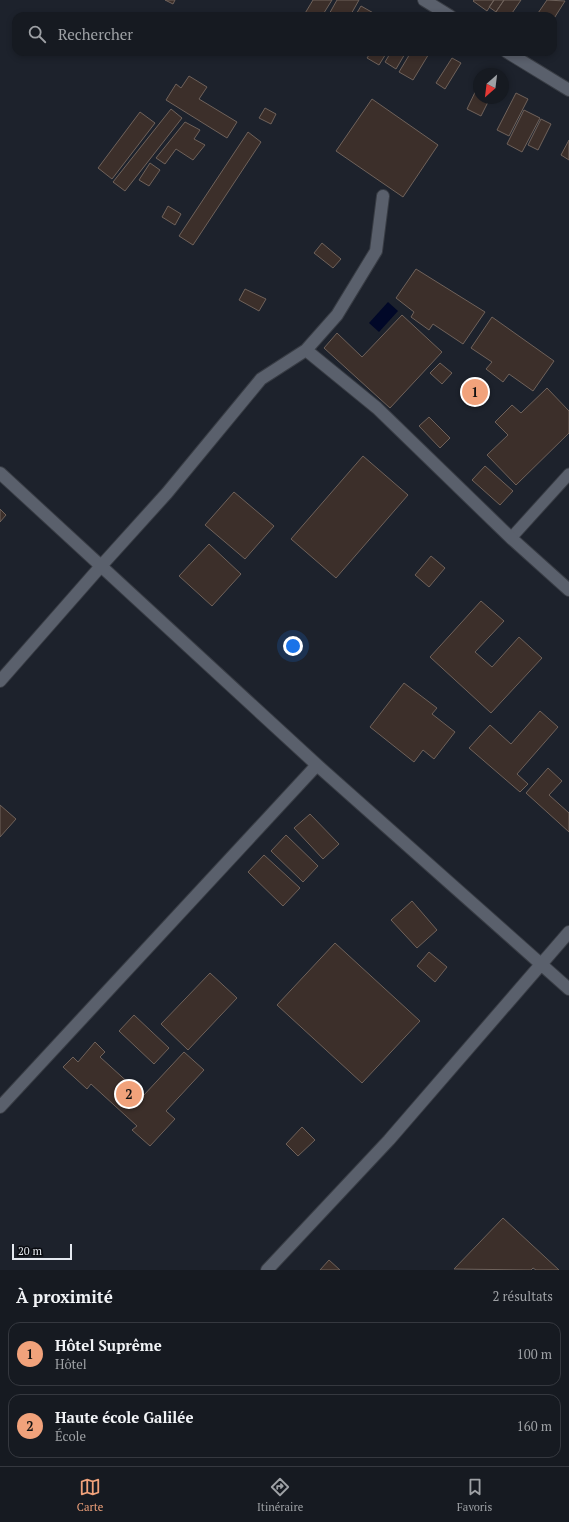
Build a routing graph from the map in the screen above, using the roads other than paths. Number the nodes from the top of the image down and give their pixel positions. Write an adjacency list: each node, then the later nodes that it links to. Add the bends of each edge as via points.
1 (424, 0): 2 (street)
2 (444, 12)
3 (514, 56): 4 (street)
4 (569, 90)
5 (383, 196): 6 (street, via 376,251 337,315)
6 (306, 350): 9 (street, via 377,408); 10 (street, via 261,379 167,493)
7 (0, 473): 10 (street)
8 (569, 474): 9 (lane)
9 (511, 538): 11 (street)
10 (101, 566): 12 (street); 13 (street)
11 (569, 590)
12 (0, 682)
13 (317, 765): 15 (street); 17 (street)
14 (569, 932): 15 (street)
15 (541, 963): 16 (street); 18 (street, via 389,1140)
16 (569, 989)
17 (0, 1106)
18 (267, 1270)

